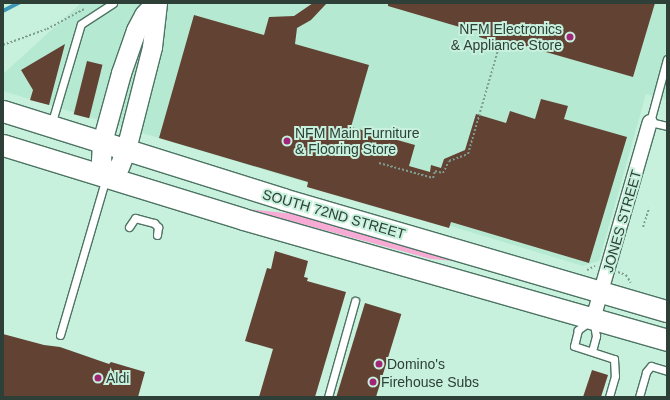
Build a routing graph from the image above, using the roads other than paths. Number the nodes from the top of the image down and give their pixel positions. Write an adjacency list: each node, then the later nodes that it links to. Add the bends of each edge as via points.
1 (113, 3): 8 (lane, via 81,24)
2 (156, 3): 10 (main road, via 144,15 136,30); 12 (main road, via 152,47)
3 (667, 59): 4 (lane)
4 (659, 87): 5 (lane); 7 (lane)
5 (667, 90)
6 (3, 111): 8 (main road, SOUTH 72ND STREET)
7 (650, 122): 9 (lane); 16 (street, JONES STREET)
8 (50, 125): 10 (main road, SOUTH 72ND STREET)
9 (667, 126)
10 (102, 142): 12 (main road, SOUTH 72ND STREET); 13 (main road, via 101,160)
11 (3, 145): 13 (main road, SOUTH 72ND STREET)
12 (126, 149): 13 (main road, via 119,167); 16 (main road, SOUTH 72ND STREET, via 282,200)
13 (106, 178): 19 (main road, SOUTH 72ND STREET); 20 (lane)
14 (129, 227): 15 (lane, via 135,218 154,223 158,227)
15 (157, 235)
16 (601, 292): 18 (main road, SOUTH 72ND STREET); 19 (street, JONES STREET)
17 (355, 301): 24 (lane)
18 (667, 310)
19 (593, 319): 21 (main road, SOUTH 72ND STREET); 22 (lane, via 596,336); 22 (lane, via 578,330 574,346)
20 (60, 335)
21 (667, 340)
22 (592, 351): 25 (lane, via 614,359 615,376)
23 (667, 371): 26 (lane, via 651,366 646,372)
24 (328, 397)
25 (609, 397)
26 (639, 397)

